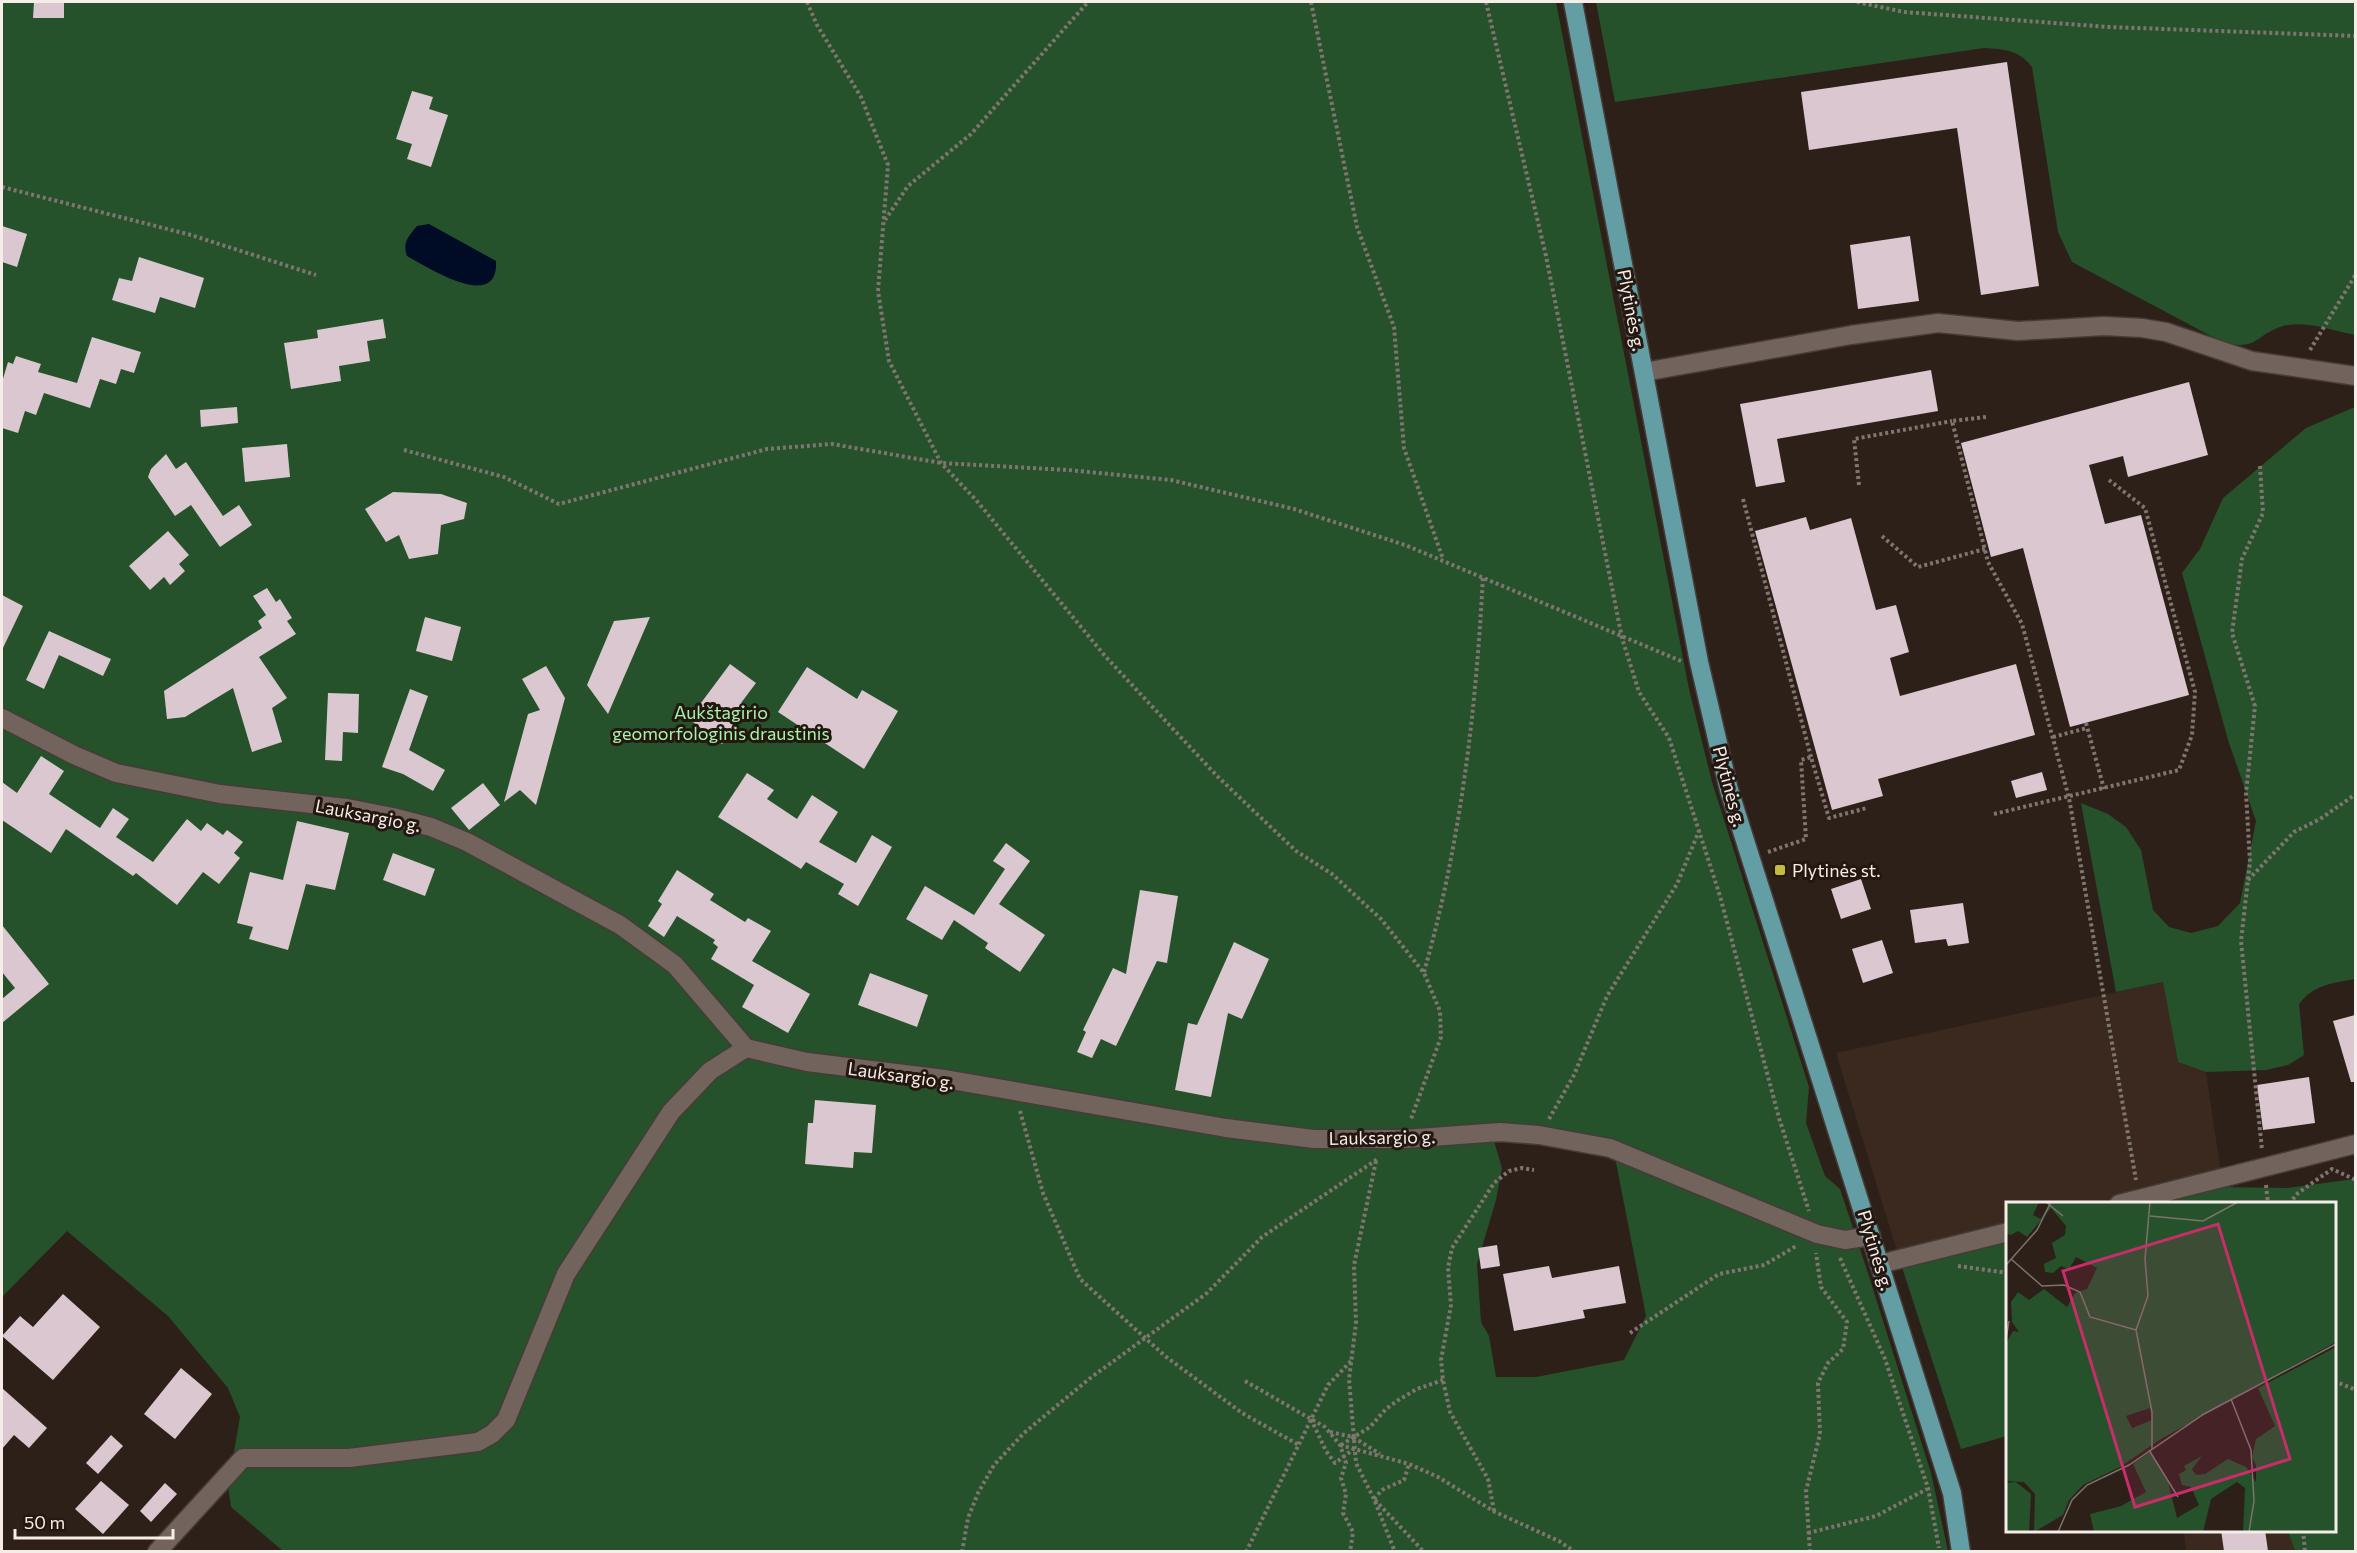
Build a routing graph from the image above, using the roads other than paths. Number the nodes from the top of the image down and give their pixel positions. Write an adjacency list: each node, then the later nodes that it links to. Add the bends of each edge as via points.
1 (1574, 2): 2 (main road, Plytinės g.)
2 (1644, 372): 3 (street, via 1938,323 2018,331 2142,328 2166,332 2252,361); 9 (main road, Plytinės g., via 1699,662 1729,790)
3 (2355, 376)
4 (2, 718): 5 (street, Lauksargio g., via 116,773 220,794 393,817 468,842 620,925 675,964)
5 (746, 1048): 9 (street, Lauksargio g., via 807,1062 945,1079 1014,1094 1314,1139 1404,1139 1500,1132 1539,1135 1610,1148 1816,1234 1845,1240); 11 (street, via 710,1071 670,1112 566,1274 518,1396 506,1420 492,1434 478,1442 349,1458 243,1458)
6 (2355, 1144): 7 (street)
7 (2123, 1202)
8 (2006, 1232): 10 (street)
9 (1871, 1236): 10 (main road, Plytinės g.)
10 (1880, 1264): 12 (main road, Plytinės g., via 1952,1492)
11 (157, 1551)
12 (1961, 1551)

